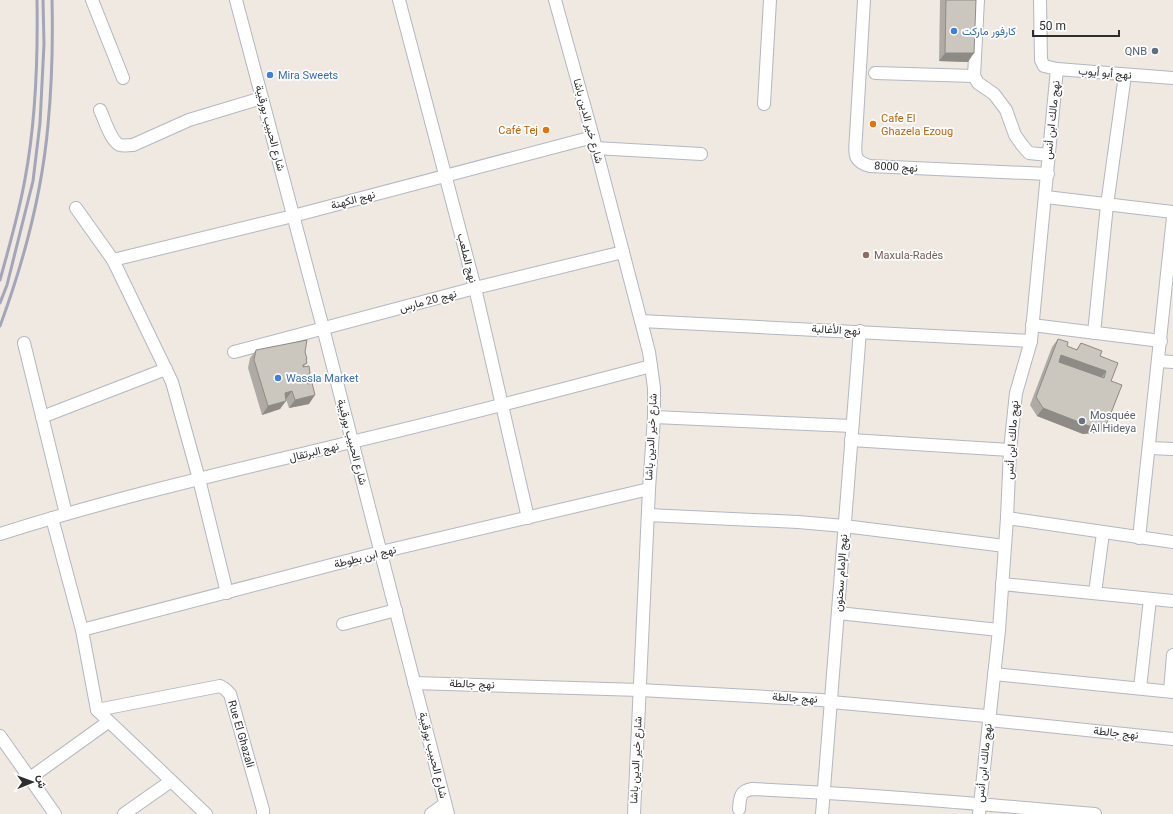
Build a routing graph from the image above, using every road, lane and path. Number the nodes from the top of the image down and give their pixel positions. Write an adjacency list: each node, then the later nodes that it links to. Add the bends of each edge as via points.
1 (92, 0): 13 (street)
2 (236, 0): 15 (street, شارع الحبيب بورقيبة)
3 (399, 0): 22 (street, نهج الملعب)
4 (555, 0): 18 (street, شارع خير الدين باشا)
5 (770, 0): 16 (street)
6 (864, 0): 21 (street, نهج 8000, via 855,152 857,160 870,166)
7 (978, 0): 12 (street)
8 (1040, 0): 9 (street, نهج أبو أيوب, via 1041,60 1044,66)
9 (1057, 69): 11 (street, نهج أبو أيوب); 20 (street, نهج مالك ابن أنس)
10 (875, 73): 12 (street)
11 (1125, 75): 14 (street, نهج أبو أيوب); 24 (street)
12 (974, 76): 20 (street, via 978,83 994,94 1006,110 1015,135 1029,153)
13 (123, 78)
14 (1173, 78)
15 (262, 98): 17 (street, via 189,120 133,145 125,146 115,141); 27 (street, شارع الحبيب بورقيبة)
16 (764, 104)
17 (100, 110)
18 (594, 143): 19 (street, نهج الكهنة); 22 (street, نهج الكهنة); 29 (street, شارع خير الدين باشا)
19 (701, 154)
20 (1048, 155): 21 (street, نهج مالك ابن أنس)
21 (1048, 174): 23 (street, نهج مالك ابن أنس)
22 (446, 175): 27 (street, نهج الكهنة); 32 (street, نهج الملعب)
23 (1046, 197): 24 (street); 34 (street, نهج مالك ابن أنس)
24 (1108, 205): 26 (street); 37 (street)
25 (76, 208): 30 (street)
26 (1173, 212)
27 (293, 216): 30 (street, نهج الكهنة); 35 (street, شارع الحبيب بورقيبة)
28 (1173, 217): 31 (street)
29 (623, 252): 32 (street, نهج 20 مارس); 33 (street, شارع خير الدين باشا)
30 (113, 260): 45 (street)
31 (1170, 271): 39 (street)
32 (474, 288): 35 (street, نهج 20 مارس); 46 (street, نهج الملعب)
33 (641, 321): 36 (street, نهج الأغالبة); 44 (street, شارع خير الدين باشا)
34 (1032, 325): 37 (street); 38 (street, نهج مالك ابن أنس)
35 (323, 328): 41 (street, نهج 20 مارس); 51 (street, شارع الحبيب بورقيبة)
36 (860, 331): 38 (street, نهج الأغالبة); 49 (street, نهج الإمام سحنون)
37 (1094, 333): 39 (street)
38 (1031, 341): 54 (street, نهج مالك ابن أنس, via 1016,393)
39 (1161, 341): 42 (street)
40 (24, 343): 47 (street)
41 (234, 352)
42 (1158, 361): 43 (street); 52 (street)
43 (1173, 362)
44 (651, 366): 46 (street, نهج البرتقال); 48 (street, شارع خير الدين باشا)
45 (166, 369): 47 (street); 55 (street, via 172,382)
46 (501, 406): 51 (street, نهج البرتقال); 60 (street, نهج الملعب)
47 (42, 417): 57 (street)
48 (654, 417): 49 (street); 56 (street, شارع خير الدين باشا)
49 (852, 426): 50 (street, نهج الإمام سحنون)
50 (851, 440): 54 (street); 62 (street, نهج الإمام سحنون)
51 (352, 442): 55 (street, نهج البرتقال); 68 (street, شارع الحبيب بورقيبة)
52 (1150, 448): 53 (street); 65 (street)
53 (1173, 449)
54 (1010, 450): 61 (street, نهج مالك ابن أنس)
55 (199, 479): 57 (street, نهج البرتقال); 70 (street)
56 (649, 489): 58 (street, شارع خير الدين باشا); 60 (street, نهج ابن بطوطة)
57 (66, 514): 59 (street, نهج البرتقال)
58 (648, 515): 62 (street); 83 (street, شارع خير الدين باشا)
59 (52, 518): 64 (street, نهج البرتقال); 77 (street)
60 (528, 518): 68 (street, نهج ابن بطوطة)
61 (1007, 518): 63 (street); 67 (street, نهج مالك ابن أنس)
62 (844, 526): 67 (street); 75 (street, نهج الإمام سحنون)
63 (1103, 533): 65 (street); 71 (street)
64 (0, 534)
65 (1139, 538): 66 (street)
66 (1173, 542)
67 (1005, 546): 69 (street, نهج مالك ابن أنس)
68 (381, 552): 70 (street, نهج ابن بطوطة); 74 (street, شارع الحبيب بورقيبة)
69 (1002, 584): 71 (street); 78 (street, نهج مالك ابن أنس)
70 (227, 593): 77 (street, نهج ابن بطوطة)
71 (1095, 593): 72 (street)
72 (1150, 599): 73 (street); 82 (street)
73 (1173, 601)
74 (396, 610): 76 (street); 81 (street, شارع الحبيب بورقيبة)
75 (838, 613): 78 (street); 85 (street, نهج الإمام سحنون)
76 (343, 624)
77 (82, 630): 86 (street)
78 (999, 630): 80 (street, نهج مالك ابن أنس)
79 (1173, 655): 84 (street)
80 (994, 674): 82 (street); 87 (street, نهج مالك ابن أنس)
81 (414, 682): 83 (street, نهج جالطة); 94 (street, شارع الحبيب بورقيبة)
82 (1140, 688): 84 (street)
83 (640, 690): 85 (street, نهج جالطة); 102 (street, شارع خير الدين باشا)
84 (1171, 691)
85 (831, 702): 87 (street, نهج جالطة, via 986,716); 93 (street, نهج الإمام سحنون)
86 (97, 710): 88 (street); 100 (street, Rue El Ghazali, via 220,686 225,689 230,694 264,810)
87 (989, 720): 89 (street, نهج جالطة); 96 (street, نهج مالك ابن أنس)
88 (108, 722): 91 (street); 92 (street)
89 (1173, 738)
90 (1, 740): 91 (street)
91 (30, 778): 97 (street)
92 (171, 781): 98 (street); 99 (street)
93 (824, 792): 95 (street, via 748,790 740,796); 96 (street); 103 (street, نهج الإمام سحنون)
94 (446, 809): 101 (street)
95 (740, 809)
96 (979, 809): 104 (street)
97 (55, 814)
98 (124, 814)
99 (206, 814)
100 (263, 814)
101 (431, 814)
102 (634, 814)
103 (822, 814)
104 (1095, 814)

